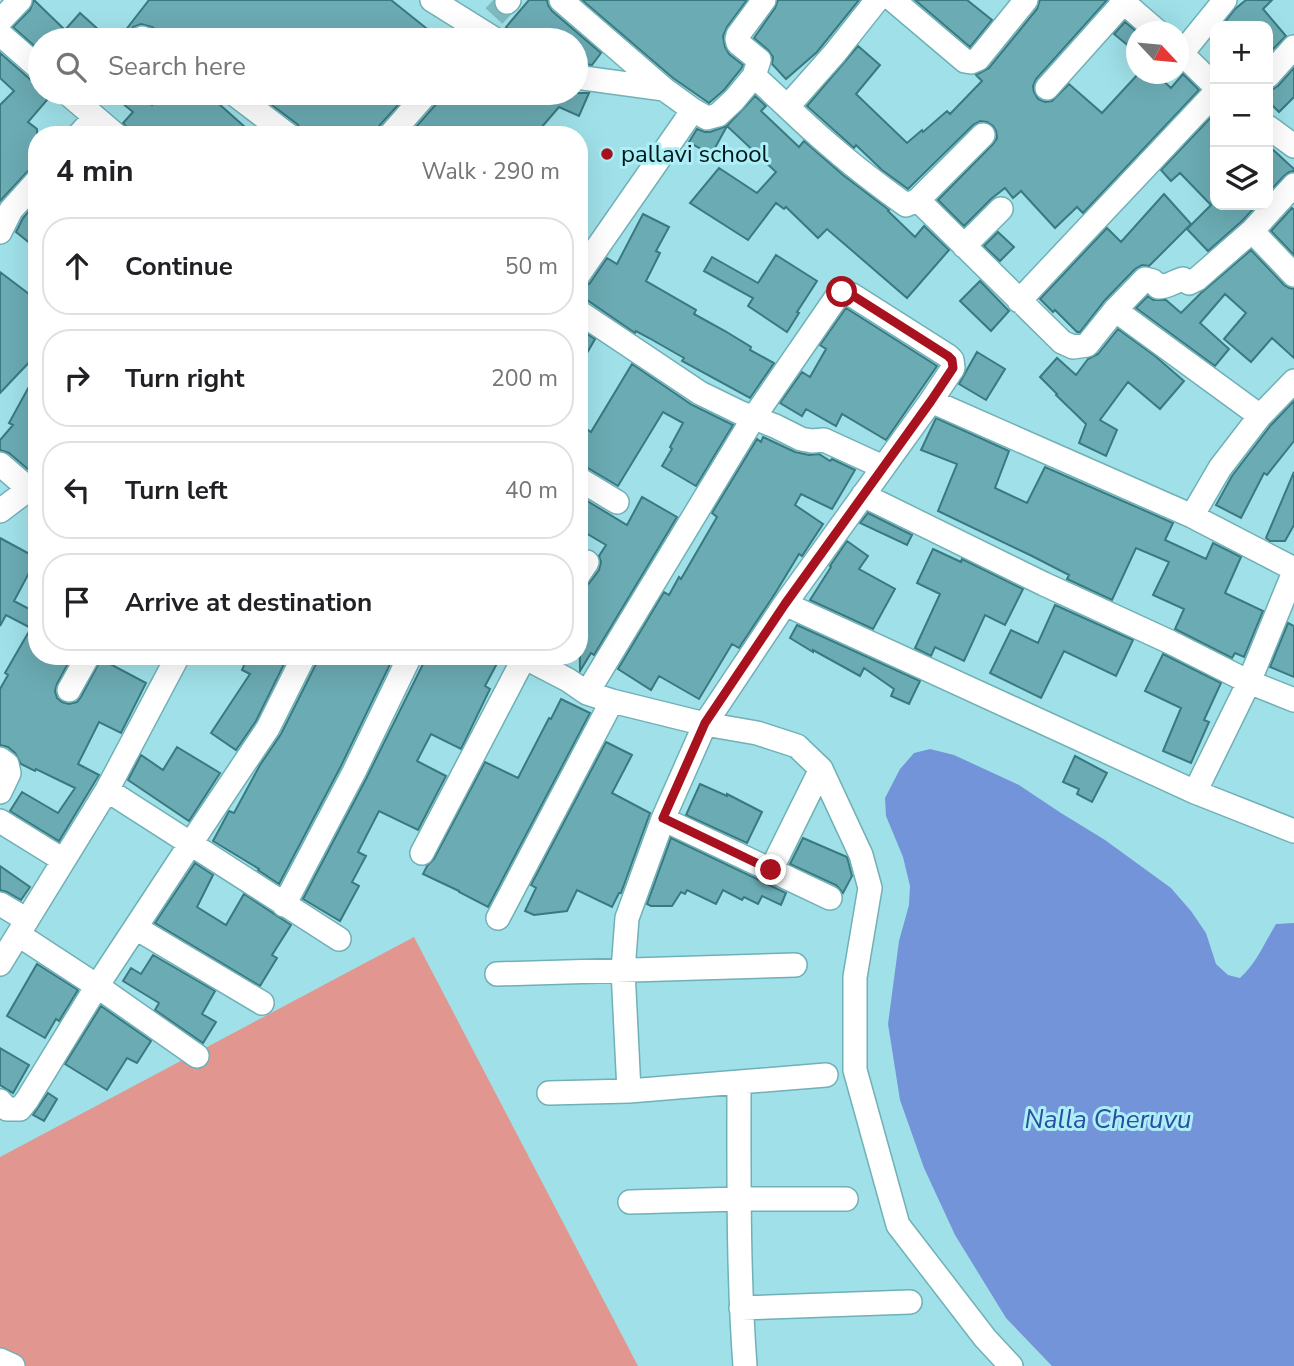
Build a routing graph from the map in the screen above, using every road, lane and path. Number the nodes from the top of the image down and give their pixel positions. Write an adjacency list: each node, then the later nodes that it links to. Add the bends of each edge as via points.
1 (20, 0): 10 (street)
2 (432, 0): 12 (street)
3 (561, 0): 23 (street)
4 (764, 0): 19 (street, via 737,39 759,60)
5 (877, 0): 28 (street)
6 (893, 0): 7 (street, via 971,62)
7 (1026, 0)
8 (1225, 0): 14 (street)
9 (1122, 1): 11 (street); 22 (street)
10 (0, 21)
11 (1145, 21)
12 (493, 22)
13 (0, 34): 16 (street)
14 (1189, 41)
15 (1294, 47): 18 (street)
16 (28, 58)
17 (1189, 60): 21 (street)
18 (1273, 70)
19 (754, 76): 28 (street); 29 (street, via 718,115 707,118)
20 (588, 79): 23 (street)
21 (1213, 84)
22 (1047, 88)
23 (664, 89): 29 (street)
24 (1210, 98): 47 (street)
25 (81, 105): 30 (street)
26 (249, 105): 33 (street)
27 (418, 105): 34 (street)
28 (788, 106): 40 (street, via 833,149 906,205)
29 (692, 110): 45 (street)
30 (95, 117): 31 (street); 32 (street)
31 (87, 126)
32 (106, 126)
33 (276, 126)
34 (401, 126)
35 (1273, 131): 37 (street)
36 (982, 135): 40 (street)
37 (1294, 146)
38 (1294, 185): 43 (street)
39 (28, 191): 42 (street)
40 (918, 200): 44 (street)
41 (1001, 209): 44 (street)
42 (0, 232)
43 (1252, 232): 46 (street); 48 (street, via 1197,279 1175,281 1167,287 1145,279)
44 (964, 246): 47 (street)
45 (588, 261)
46 (1294, 275)
47 (1019, 301): 48 (street, via 1073,347 1087,345)
48 (1115, 310): 52 (street)
49 (588, 318): 53 (street, via 700,393)
50 (1294, 380): 52 (street)
51 (931, 401): 53 (street, via 953,368 952,360 842,292); 55 (street); 62 (street)
52 (1260, 416): 62 (street, via 1220,468)
53 (754, 417): 55 (street, via 801,439 824,440); 73 (street)
54 (0, 464): 57 (street)
55 (883, 467): 59 (street)
56 (588, 484): 60 (street)
57 (28, 485)
58 (28, 493): 61 (street)
59 (863, 495): 64 (street); 71 (street)
60 (617, 502)
61 (0, 511)
62 (1192, 516): 63 (street)
63 (1294, 571): 71 (street)
64 (785, 604): 76 (street); 81 (street)
65 (83, 665): 72 (street)
66 (173, 665): 79 (street)
67 (300, 665): 85 (street, via 268,728)
68 (406, 665): 91 (street)
69 (519, 665): 86 (street)
70 (539, 665): 73 (street)
71 (1249, 682): 75 (street); 81 (street)
72 (69, 690)
73 (587, 693): 74 (street)
74 (612, 701): 76 (street); 92 (street)
75 (1294, 701)
76 (705, 723): 78 (street, via 797,746); 82 (street)
77 (0, 759): 80 (street, via 9,772)
78 (821, 769): 88 (street); 116 (street, via 861,855 870,888 855,977 856,1070 898,1225)
79 (107, 790): 85 (street); 87 (street)
80 (0, 792)
81 (1195, 792): 84 (street)
82 (663, 818): 88 (street); 98 (street, via 627,918)
83 (0, 821): 87 (street)
84 (1294, 831)
85 (191, 843): 91 (street); 94 (street)
86 (422, 853)
87 (63, 860): 93 (street)
88 (771, 870): 89 (street)
89 (830, 898)
90 (0, 904): 93 (street)
91 (284, 905): 95 (street)
92 (498, 918)
93 (23, 927): 96 (street); 100 (street)
94 (136, 928): 100 (street); 101 (street)
95 (339, 939)
96 (0, 964)
97 (795, 965): 98 (street)
98 (623, 971): 99 (street); 105 (street)
99 (498, 974)
100 (97, 986): 102 (street); 107 (street, via 27,1100 20,1108 7,1109)
101 (262, 1003)
102 (197, 1056)
103 (826, 1075): 104 (street)
104 (739, 1083): 105 (street); 108 (street)
105 (629, 1091): 106 (street)
106 (549, 1093)
107 (0, 1101)
108 (739, 1199): 109 (street); 110 (street); 112 (street)
109 (846, 1199)
110 (630, 1202)
111 (910, 1302): 112 (street)
112 (741, 1308): 115 (street)
113 (0, 1360): 114 (street)
114 (13, 1366)
115 (746, 1366)
116 (1011, 1366)

